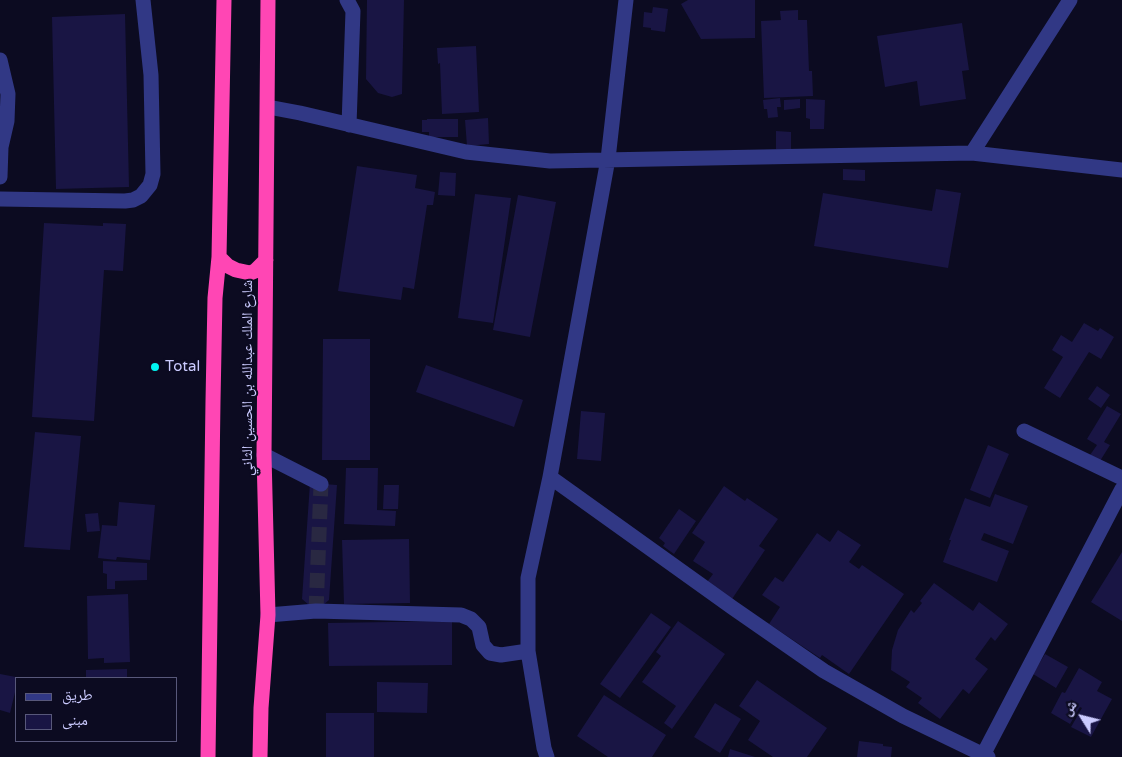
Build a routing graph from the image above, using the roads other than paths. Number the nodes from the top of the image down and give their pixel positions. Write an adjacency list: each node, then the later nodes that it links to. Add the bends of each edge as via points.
1 (142, 0): 15 (street, via 152,75 153,174 150,185 140,196 125,201)
2 (224, 0): 16 (highway, شارع الملك عبدالله بن الحسين الثاني)
3 (268, 0): 8 (highway, شارع الملك عبدالله بن الحسين الثاني)
4 (348, 0): 9 (street, via 353,11)
5 (626, 0): 12 (street)
6 (1070, 0): 11 (street)
7 (0, 60): 10 (street, via 8,94 7,120)
8 (268, 108): 9 (street); 17 (highway, شارع الملك عبدالله بن الحسين الثاني)
9 (349, 125): 12 (street, via 466,152 550,161)
10 (1, 145): 14 (street)
11 (972, 153): 12 (street); 13 (street)
12 (608, 159): 20 (street)
13 (1122, 170)
14 (0, 177)
15 (0, 199)
16 (219, 257): 17 (highway, via 228,266 250,274); 27 (highway, شارع الملك عبدالله بن الحسين الثاني, via 215,298)
17 (266, 260): 19 (highway, شارع الملك عبدالله بن الحسين الثاني)
18 (1024, 431): 21 (street)
19 (264, 455): 22 (street); 24 (highway, شارع الملك عبدالله بن الحسين الثاني)
20 (550, 477): 25 (street, via 528,578); 26 (street, via 824,671 903,716)
21 (1122, 478)
22 (321, 484)
23 (1122, 490): 26 (street)
24 (268, 615): 25 (street, via 316,611 461,615 479,626 483,645 490,653 501,655); 28 (highway, شارع الملك عبدالله بن الحسين الثاني)
25 (528, 651): 29 (street)
26 (986, 756)
27 (208, 757)
28 (260, 757)
29 (547, 757)

